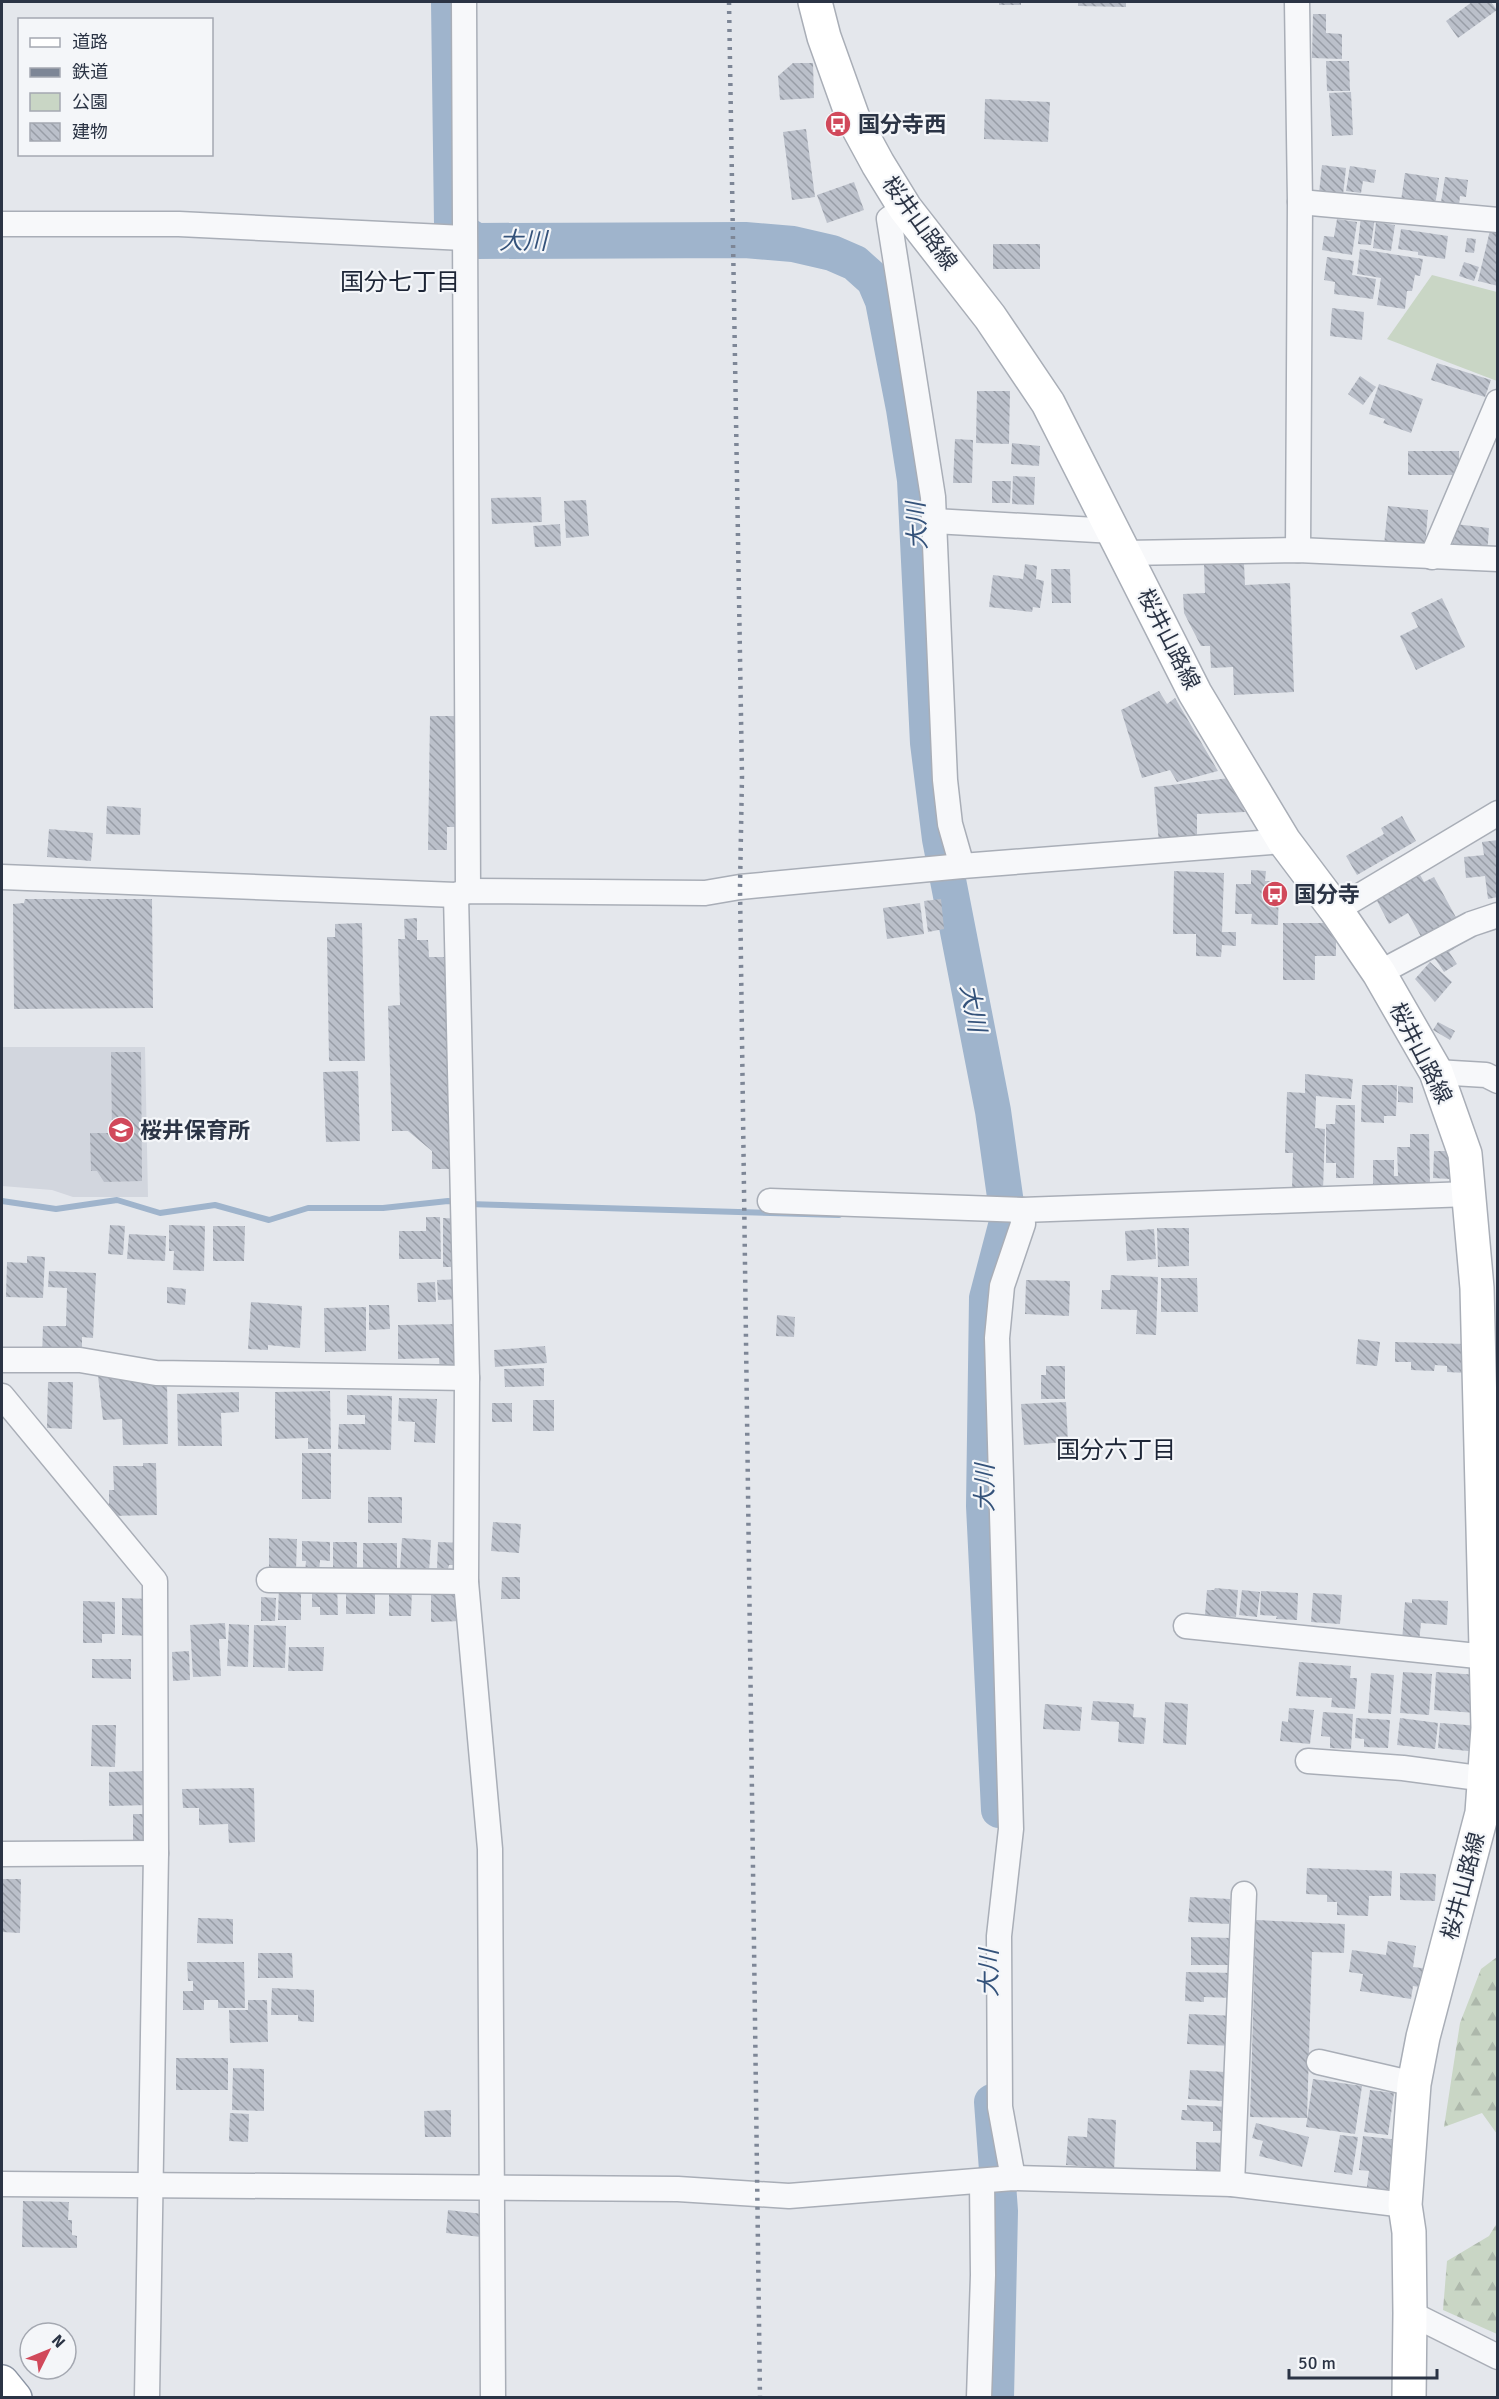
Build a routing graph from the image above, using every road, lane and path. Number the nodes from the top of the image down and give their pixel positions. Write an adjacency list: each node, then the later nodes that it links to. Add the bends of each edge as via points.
1 (464, 2): 8 (street)
2 (815, 2): 5 (main road, 桜井山路線, via 853,118)
3 (1297, 2): 4 (street)
4 (1300, 202): 6 (street); 12 (street)
5 (905, 208): 10 (street, via 889,219); 11 (main road, 桜井山路線, via 990,317 1048,403)
6 (1497, 219)
7 (2, 224): 8 (street, via 179,224)
8 (464, 238): 19 (street)
9 (1497, 402): 13 (street)
10 (934, 521): 11 (street); 17 (street, via 945,780 950,824)
11 (1119, 542): 12 (street); 16 (main road, 桜井山路線, via 1195,693)
12 (1298, 550): 13 (street)
13 (1432, 557): 14 (street)
14 (1497, 559)
15 (1497, 813): 20 (street)
16 (1284, 841): 17 (street); 20 (main road, 桜井山路線)
17 (962, 866): 19 (street, via 705,893)
18 (2, 878): 19 (street)
19 (462, 893): 30 (street)
20 (1336, 910): 22 (main road, 桜井山路線)
21 (1497, 915): 22 (street, via 1470,924)
22 (1379, 973): 23 (main road, 桜井山路線)
23 (1436, 1072): 24 (street, via 1486,1075); 25 (main road, 桜井山路線, via 1465,1154)
24 (1497, 1081)
25 (1468, 1194): 27 (street); 28 (main road, 桜井山路線)
26 (770, 1201): 27 (street)
27 (1022, 1210): 45 (street, via 1023,1224 1002,1286 997,1338 1011,1829 999,1936 1000,2107)
28 (1487, 1287): 35 (main road, 桜井山路線)
29 (2, 1360): 30 (street, via 80,1360 156,1373)
30 (467, 1378): 33 (street)
31 (2, 1396): 40 (street, via 155,1581)
32 (269, 1580): 33 (street)
33 (466, 1582): 50 (street, via 490,1849)
34 (1186, 1626): 35 (street)
35 (1487, 1657): 36 (main road, 桜井山路線)
36 (1493, 1726): 38 (main road, 桜井山路線)
37 (1308, 1761): 38 (street)
38 (1486, 1779): 39 (main road, 桜井山路線)
39 (1490, 1813): 44 (main road, 桜井山路線, via 1423,2037)
40 (156, 1853): 41 (street); 49 (street)
41 (2, 1854)
42 (1244, 1894): 48 (street)
43 (1319, 2062): 44 (street)
44 (1414, 2084): 51 (main road, 桜井山路線)
45 (1013, 2178): 46 (street); 48 (street)
46 (982, 2181): 50 (street, via 789,2196 678,2189); 58 (street)
47 (2, 2184): 49 (street)
48 (1232, 2184): 51 (street)
49 (150, 2186): 50 (street); 56 (street)
50 (492, 2189): 57 (street)
51 (1405, 2205): 52 (main road, 桜井山路線)
52 (1410, 2313): 53 (street); 59 (main road, 桜井山路線)
53 (1497, 2357)
54 (2, 2382): 55 (main road)
55 (15, 2397)
56 (147, 2397)
57 (493, 2397)
58 (979, 2397)
59 (1409, 2397)

